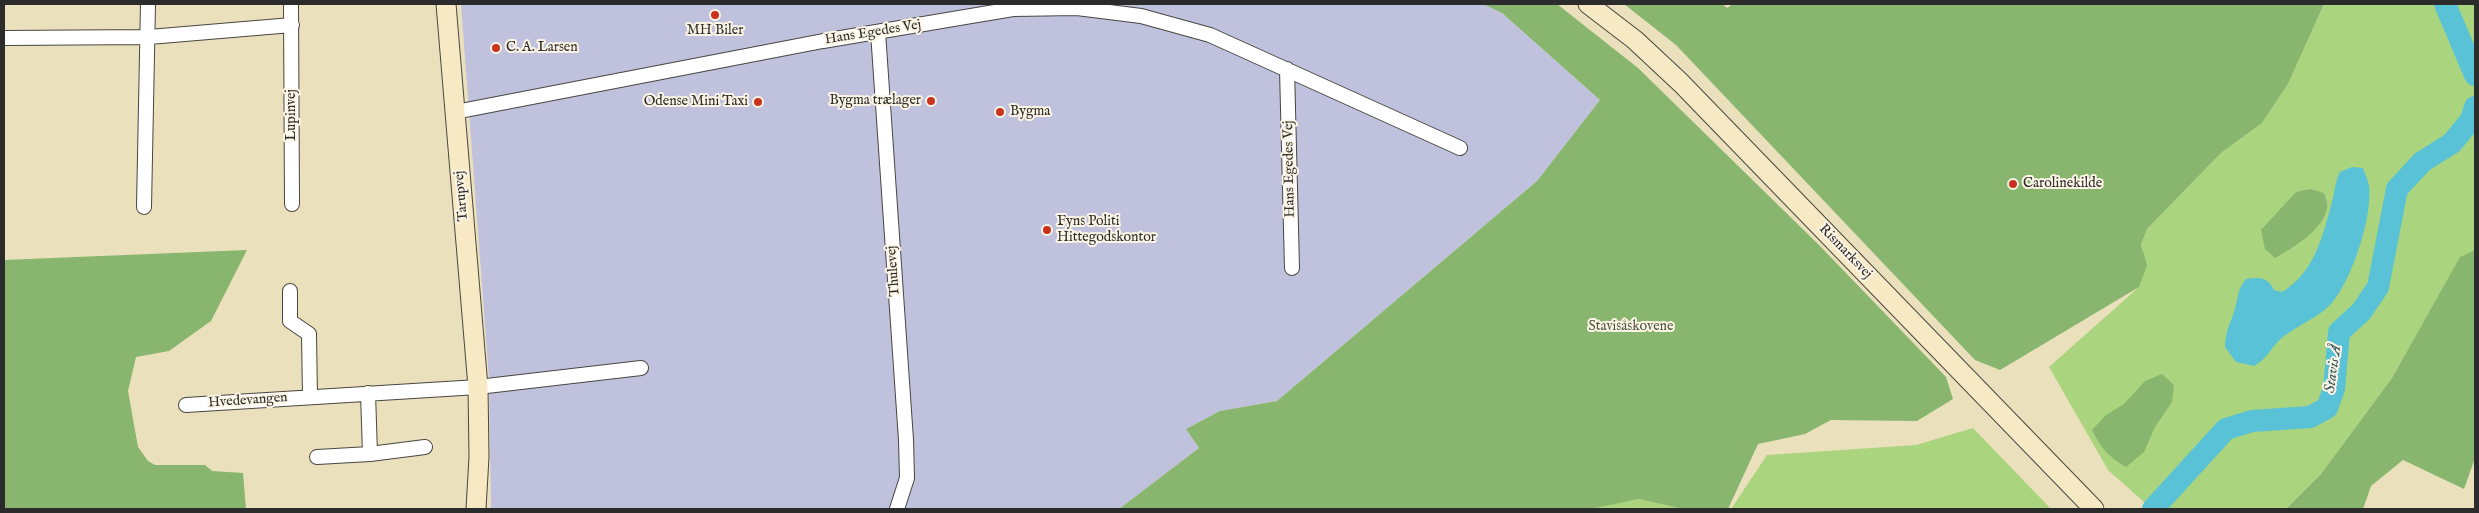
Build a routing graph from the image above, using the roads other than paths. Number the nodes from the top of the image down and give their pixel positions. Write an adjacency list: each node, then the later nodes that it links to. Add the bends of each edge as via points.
1 (148, 4): 8 (street)
2 (291, 4): 5 (street, Lupinvej)
3 (446, 4): 10 (main road, Tarupvej)
4 (1588, 4): 26 (main road, Rismarksvej, via 1635,40 1681,84)
5 (292, 25): 8 (street); 12 (street, Lupinvej)
6 (878, 32): 9 (street, Hans Egedes Vej, via 1013,10 1077,8 1141,16 1210,35); 10 (street, Hans Egedes Vej); 25 (street, Thulevej, via 906,440 907,478)
7 (4, 38): 8 (street)
8 (149, 38): 13 (street)
9 (1287, 69): 11 (street, Hans Egedes Vej); 14 (street, Hans Egedes Vej)
10 (455, 112): 17 (main road, Tarupvej)
11 (1460, 148)
12 (292, 204)
13 (144, 207)
14 (1292, 268)
15 (290, 291): 19 (street, via 290,321 309,334)
16 (641, 368): 17 (street)
17 (478, 387): 18 (street, Hvedevangen); 24 (main road, Tarupvej)
18 (368, 393): 19 (street, Hvedevangen); 22 (street)
19 (310, 397): 20 (street, Hvedevangen)
20 (186, 405)
21 (425, 447): 22 (street)
22 (370, 454): 23 (street)
23 (317, 457)
24 (476, 509)
25 (897, 509)
26 (2094, 509)

